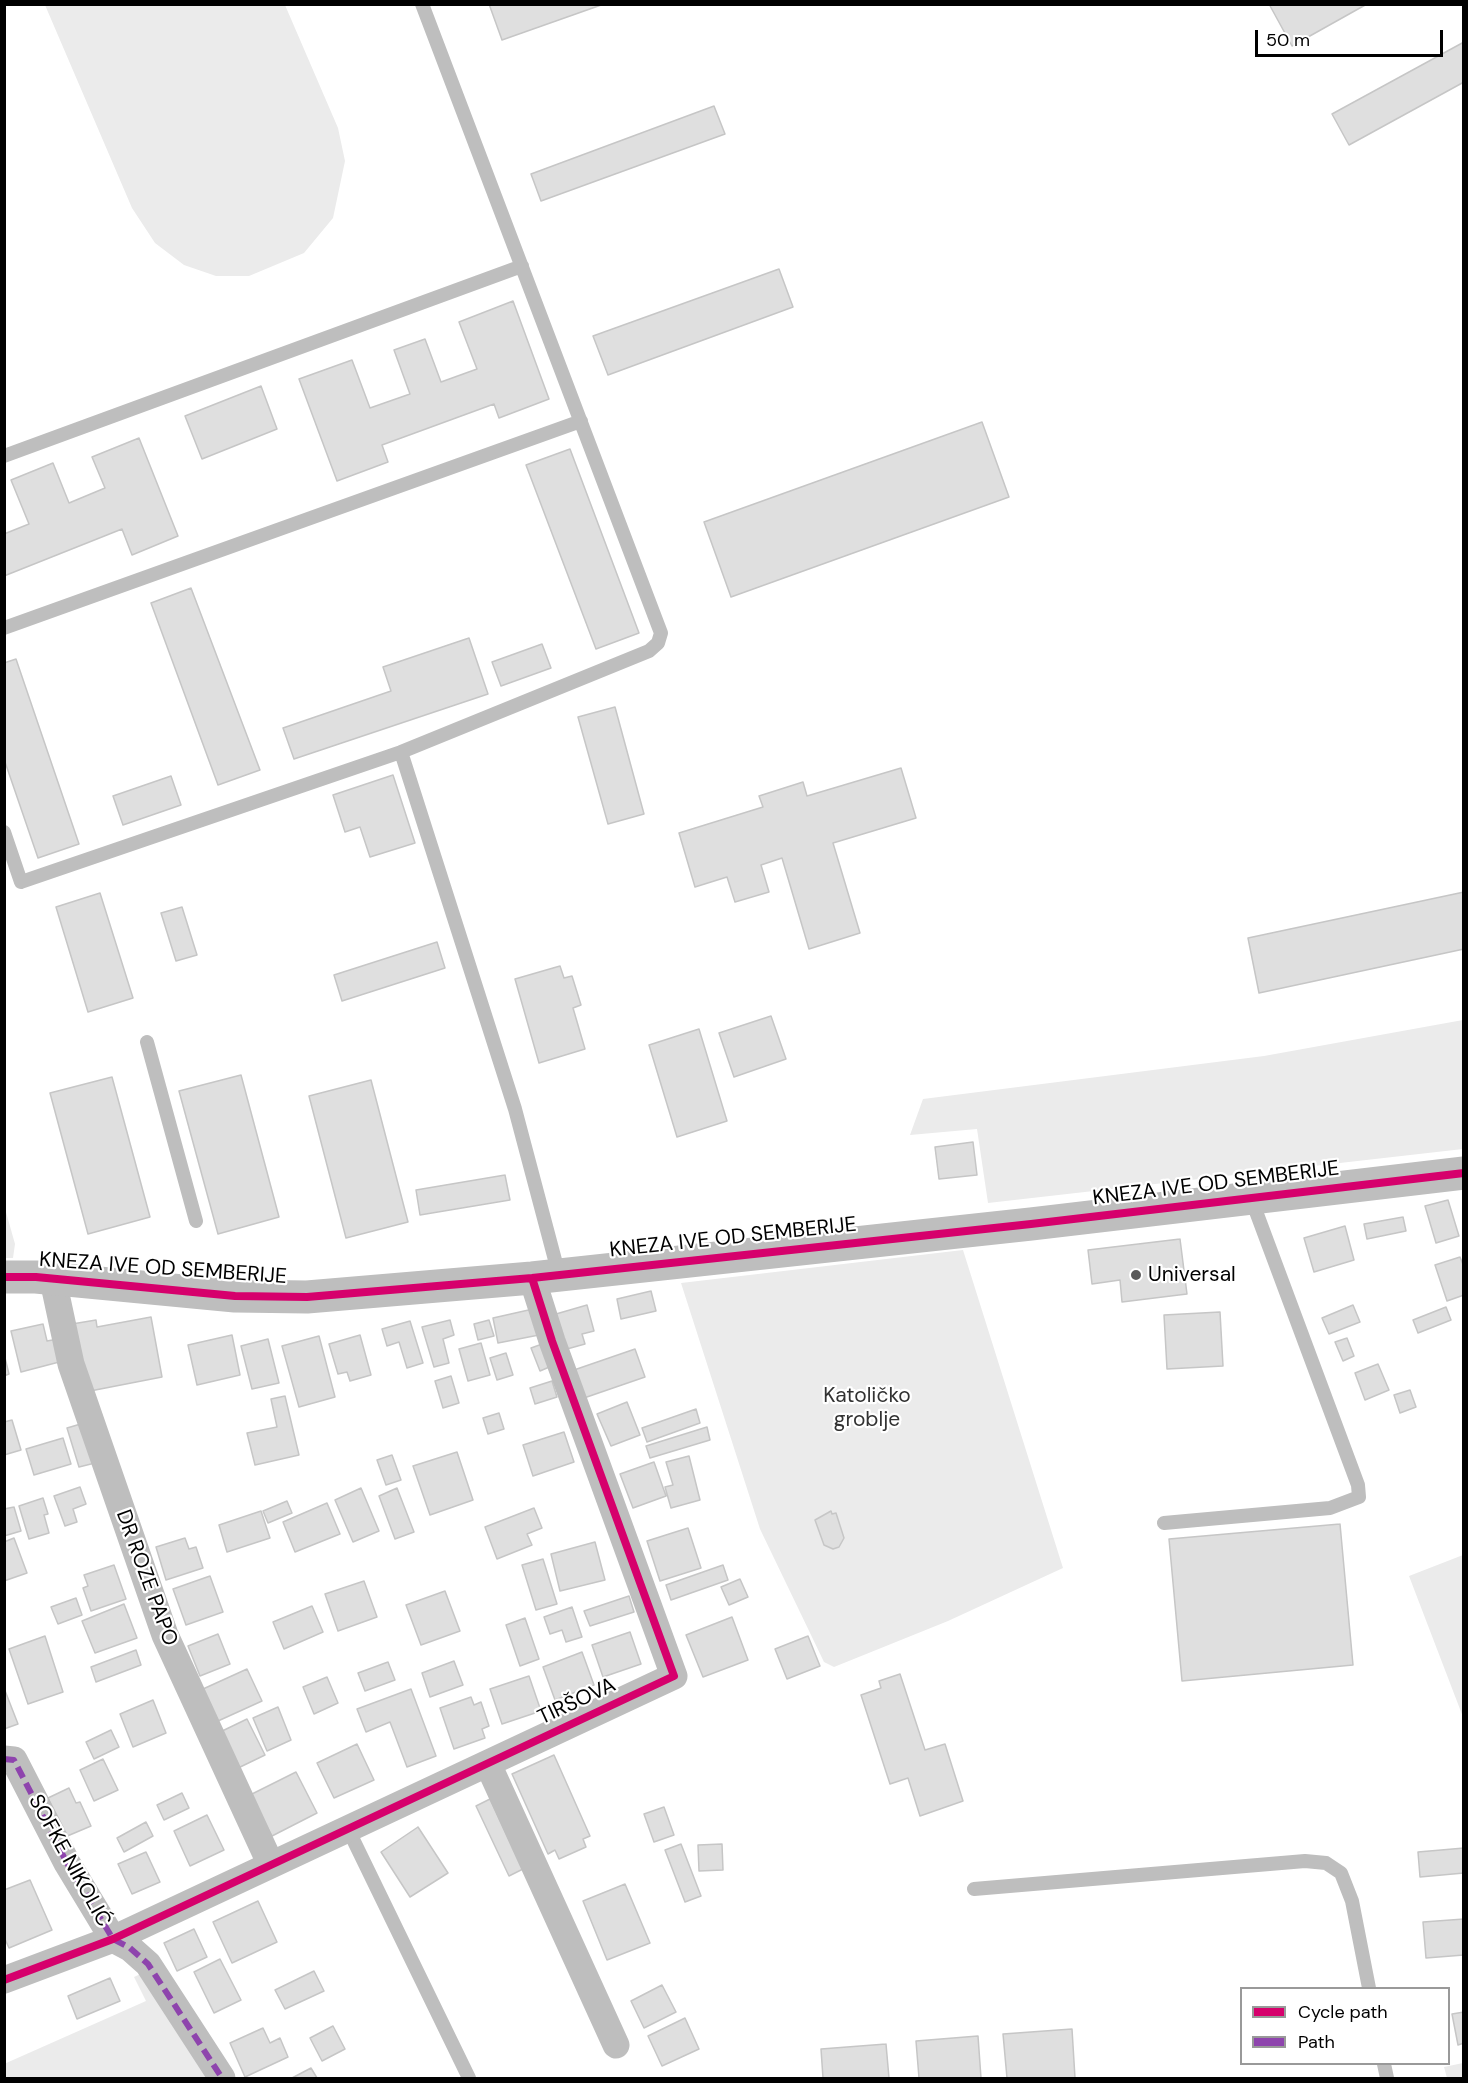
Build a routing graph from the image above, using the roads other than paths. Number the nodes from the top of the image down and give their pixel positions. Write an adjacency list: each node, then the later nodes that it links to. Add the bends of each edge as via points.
1 (422, 4): 2 (lane)
2 (522, 266): 3 (lane); 4 (lane)
3 (581, 421): 5 (lane); 6 (lane, via 661,633 658,643 649,651)
4 (4, 456)
5 (4, 628)
6 (401, 752): 7 (lane, via 21,882); 13 (lane, via 515,1109)
7 (4, 832)
8 (147, 1042): 11 (lane)
9 (1464, 1173): 10 (street, KNEZA IVE OD SEMBERIJE)
10 (1251, 1198): 13 (street, KNEZA IVE OD SEMBERIJE); 15 (lane, via 1358,1485 1359,1497 1330,1508)
11 (196, 1221)
12 (4, 1277): 14 (street, KNEZA IVE OD SEMBERIJE)
13 (545, 1277): 14 (street, KNEZA IVE OD SEMBERIJE, via 307,1297 236,1296); 17 (street, TIRŠOVA, via 552,1341 674,1676)
14 (53, 1280): 19 (street, DR ROZE PAPO, via 71,1364 165,1635)
15 (1164, 1523)
16 (4, 1759): 21 (street, SOFKE NIKOLIĆ, via 14,1760 67,1863)
17 (488, 1764): 18 (street, TIRŠOVA); 24 (street)
18 (348, 1829): 19 (street, TIRŠOVA); 26 (lane)
19 (271, 1865): 21 (street, TIRŠOVA)
20 (974, 1889): 23 (lane, via 1305,1861 1326,1863 1341,1873 1352,1901)
21 (113, 1939): 22 (street, SOFKE NIKOLIĆ); 25 (street, SOFKE NIKOLIĆ, via 148,1964)
22 (4, 1980)
23 (1369, 1987)
24 (616, 2045)
25 (222, 2079)
26 (469, 2079)

